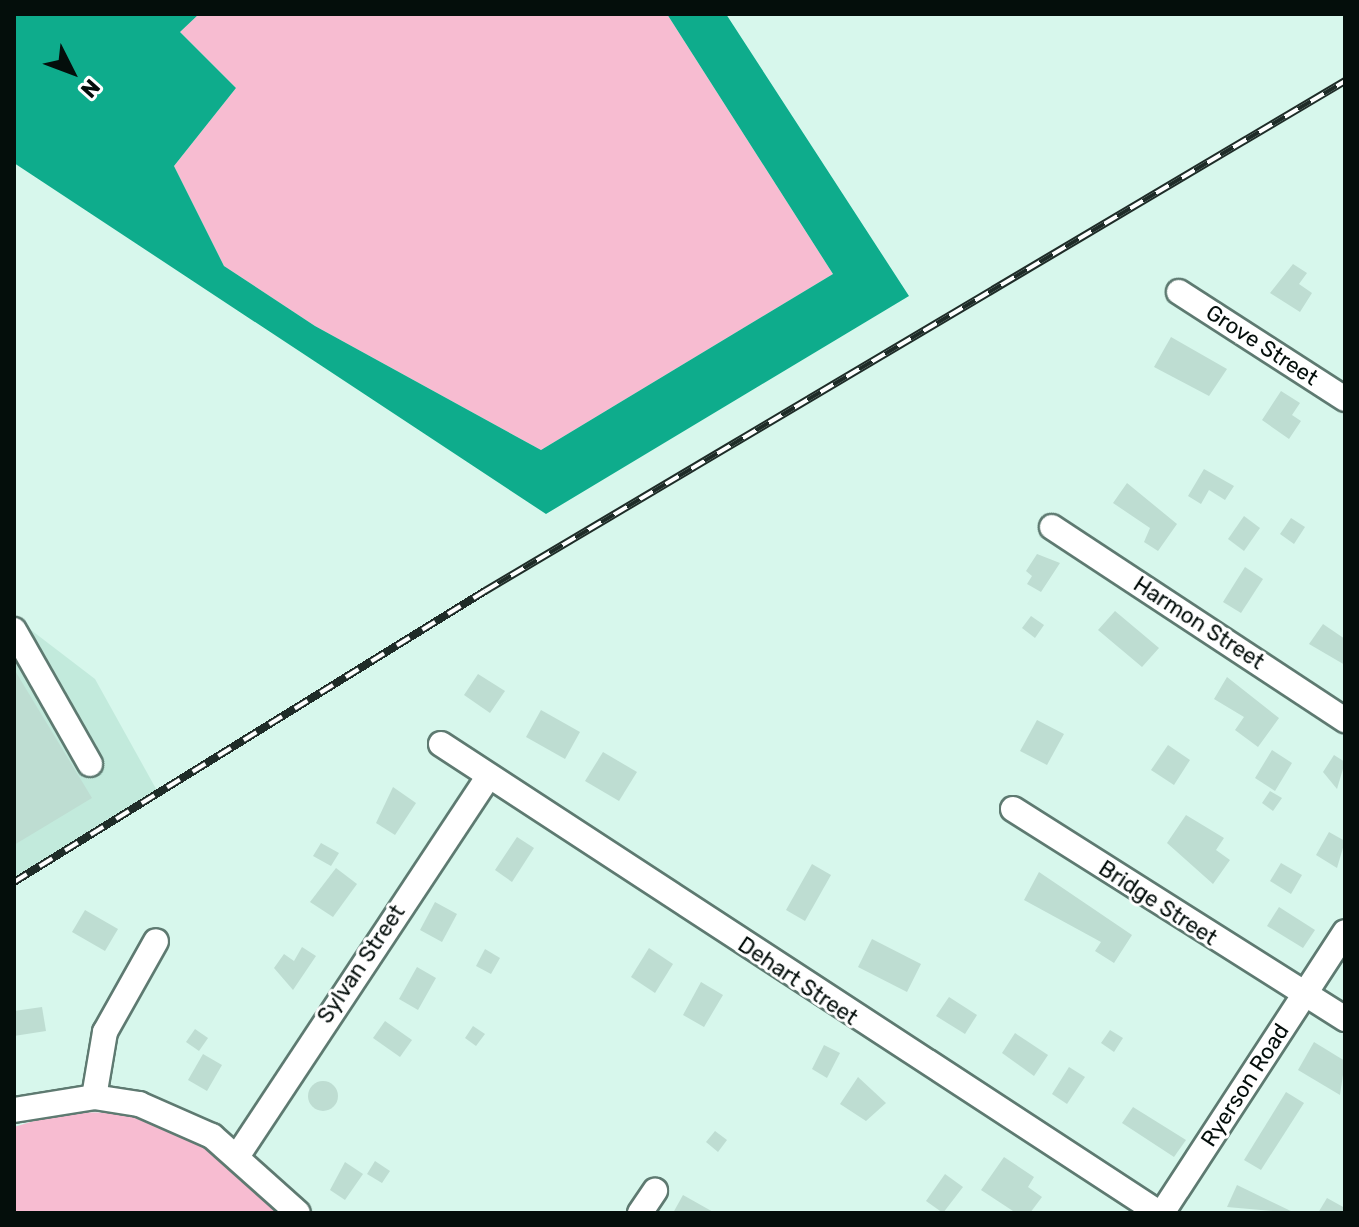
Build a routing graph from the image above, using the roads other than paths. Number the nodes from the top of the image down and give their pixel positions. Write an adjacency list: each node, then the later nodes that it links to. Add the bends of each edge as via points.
1 (1179, 292): 2 (street, Grove Street)
2 (1345, 399)
3 (1052, 527): 5 (street, Harmon Street)
4 (14, 630): 7 (street)
5 (1345, 720)
6 (441, 744): 8 (street, Dehart Street)
7 (90, 764)
8 (488, 777): 16 (street, Sylvan Street); 20 (street, Dehart Street)
9 (1013, 809): 12 (street, Bridge Street)
10 (1345, 932): 12 (street, Ryerson Road)
11 (156, 941): 14 (street, via 105,1032)
12 (1302, 998): 13 (street); 20 (street, Ryerson Road)
13 (1345, 1019)
14 (94, 1097): 15 (street); 16 (street, via 182,1120)
15 (14, 1110)
16 (238, 1155): 18 (street)
17 (655, 1191): 19 (street)
18 (298, 1213)
19 (640, 1213)
20 (1161, 1213)

